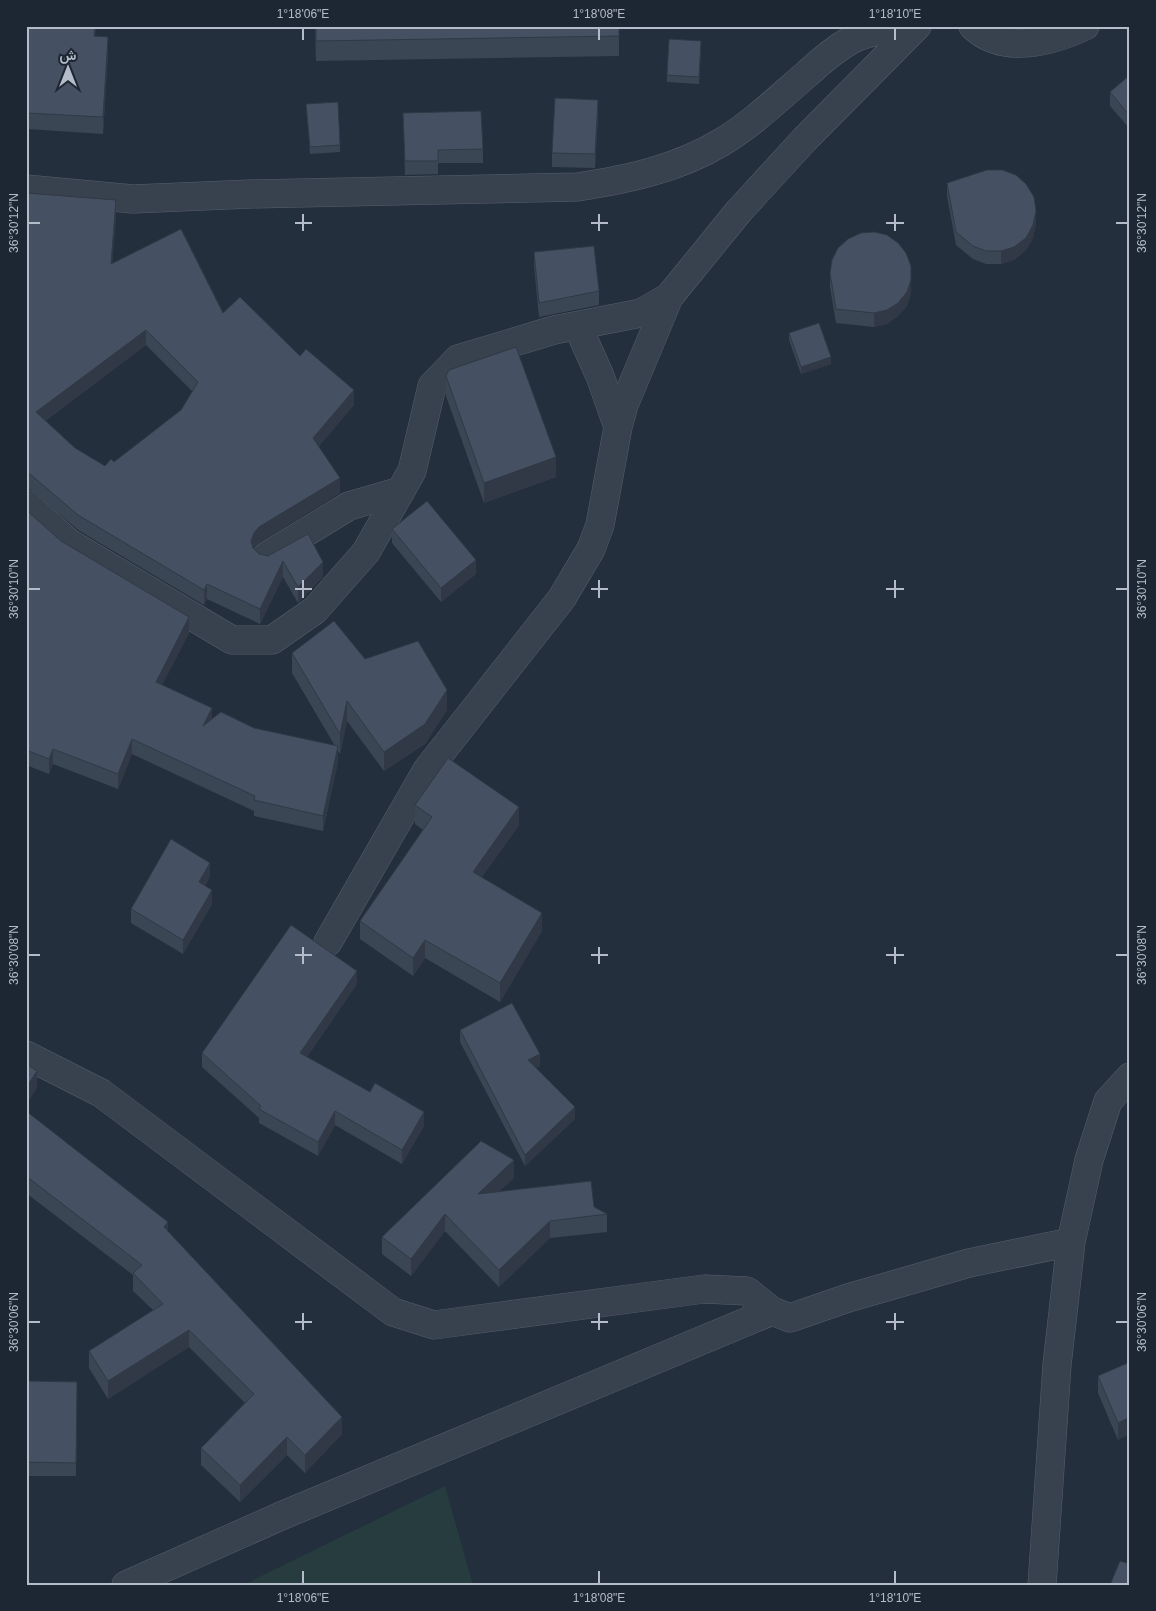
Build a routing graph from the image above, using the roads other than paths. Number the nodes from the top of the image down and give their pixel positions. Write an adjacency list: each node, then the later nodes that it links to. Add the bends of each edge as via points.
1 (902, 26): 5 (street, via 851,40 752,121 689,160 655,173 615,181 577,187 133,199)
2 (917, 26): 6 (street, via 739,211)
3 (973, 26): 4 (street, via 986,38 1004,43 1034,43)
4 (1085, 26)
5 (26, 189)
6 (670, 297): 7 (street, via 641,313); 8 (street, via 633,380)
7 (578, 327): 8 (street); 9 (street, via 554,330 458,359 432,386 412,471)
8 (618, 426): 12 (street, via 600,526 591,549 562,598 427,770)
9 (401, 491): 10 (street, via 366,552 315,610 272,640 232,640 69,543); 11 (street, via 349,506)
10 (26, 504)
11 (267, 556)
12 (328, 942)
13 (26, 1055): 16 (street, via 101,1093 393,1312 434,1325 704,1289 747,1291)
14 (1130, 1077): 15 (street, via 1108,1101 1089,1160)
15 (1071, 1242): 16 (street, via 969,1263 790,1318); 18 (street, via 1057,1365)
16 (772, 1311): 17 (street, via 290,1512)
17 (126, 1585)
18 (1042, 1585)

